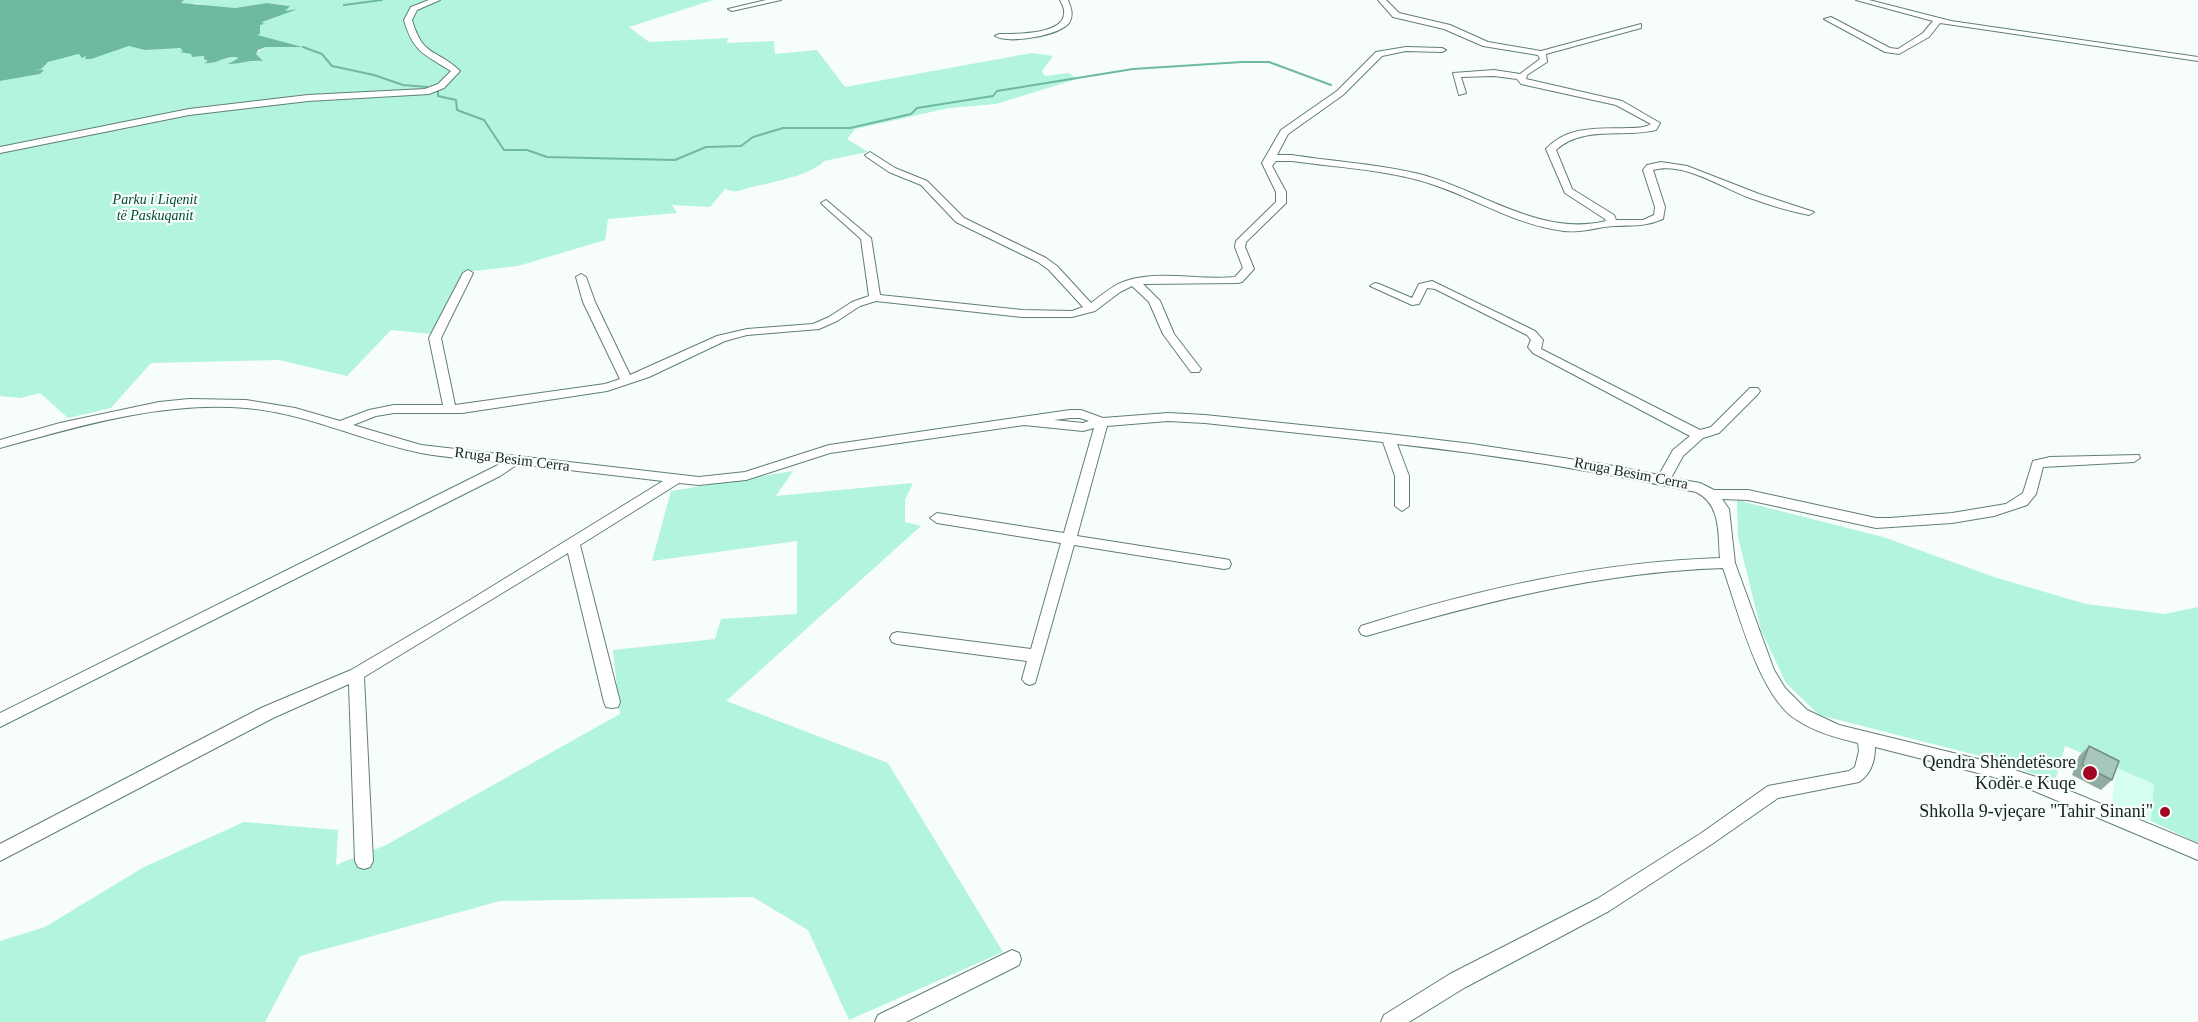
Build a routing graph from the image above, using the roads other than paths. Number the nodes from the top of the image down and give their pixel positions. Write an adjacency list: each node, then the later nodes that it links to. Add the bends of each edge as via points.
1 (436, 0): 16 (street, via 414,9 408,20 413,37 424,52 456,71 434,90 308,98 189,112)
2 (777, 0): 6 (street)
3 (1064, 0): 10 (street, via 1067,9 1063,26 1032,35)
4 (1382, 0): 12 (street, via 1396,15 1447,27 1486,44)
5 (1860, 0): 8 (street)
6 (732, 9)
7 (1828, 19): 8 (street, via 1899,52 1926,35)
8 (1937, 21): 13 (street)
9 (1638, 26): 12 (street)
10 (999, 36)
11 (1442, 50): 18 (street, via 1406,49 1379,54 1340,93 1291,125 1276,144)
12 (1541, 53): 14 (street, via 1544,60)
13 (2198, 59)
14 (1522, 77): 15 (street, via 1494,73 1456,75); 21 (street, via 1527,84 1619,103 1656,123 1653,128 1640,130 1578,134 1551,149 1568,191 1610,217)
15 (1462, 93)
16 (0, 150)
17 (870, 155): 27 (street, via 892,170 924,183 960,220 1042,260)
18 (1270, 160): 21 (street, via 1292,158 1419,177 1547,224 1580,229); 24 (street, via 1267,166 1281,192 1281,203 1241,241 1249,269 1243,277 1229,281)
19 (826, 203): 26 (street, via 866,238)
20 (1809, 212): 21 (street, via 1775,204 1664,164 1648,170 1660,207 1659,217 1644,223)
21 (1612, 224)
22 (468, 273): 31 (street, via 435,338)
23 (581, 277): 29 (street)
24 (1134, 282): 27 (street, via 1112,292); 28 (street, via 1154,301 1168,334)
25 (1375, 285): 34 (street, via 1412,302 1423,286 1439,287 1531,333 1537,340 1537,351)
26 (875, 298): 27 (street, via 996,312 1074,314); 29 (street, via 815,327 747,332 722,338)
27 (1091, 309)
28 (1196, 369)
29 (627, 381): 31 (street, via 551,397)
30 (1754, 391): 34 (street, via 1715,430)
31 (450, 409): 33 (street, via 373,412)
32 (1102, 422): 35 (street, Rruga Besim Cerra, via 1186,417); 39 (street, Rruga Besim Cerra, via 1083,427 1028,422 829,449 746,476); 44 (street)
33 (338, 426): 36 (street, Rruga Besim Cerra, via 270,407 189,403 125,412); 38 (street, Rruga Besim Cerra, via 421,449)
34 (1700, 435): 40 (street, via 1678,453)
35 (1388, 438): 40 (street, Rruga Besim Cerra); 42 (street, via 1402,476)
36 (0, 444)
37 (2134, 458): 41 (street, Rruga Besim Cerra, via 2038,465 2029,494 2018,504 1983,513 1895,523 1859,520 1748,495)
38 (514, 461): 39 (street, Rruga Besim Cerra); 54 (street)
39 (676, 479): 45 (street)
40 (1664, 479): 41 (street, Rruga Besim Cerra)
41 (1712, 494): 46 (street, via 1722,509)
42 (1402, 506)
43 (937, 518): 44 (street)
44 (1069, 541): 47 (street); 50 (street)
45 (572, 542): 51 (street); 53 (street)
46 (1728, 563): 48 (street, via 1627,569 1560,579); 55 (street, via 1755,641 1779,692 1816,724)
47 (1224, 564)
48 (1366, 630)
49 (897, 639): 50 (street)
50 (1037, 656): 52 (street)
51 (356, 674): 57 (street, via 267,713); 58 (street)
52 (1030, 679)
53 (612, 702)
54 (0, 720)
55 (1865, 738): 56 (street, via 2036,784); 61 (street, via 1867,752 1862,771 1853,777 1774,791 1603,905 1457,981)
56 (2198, 852)
57 (0, 853)
58 (364, 861)
59 (1012, 959): 60 (street)
60 (885, 1022)
61 (1391, 1022)

